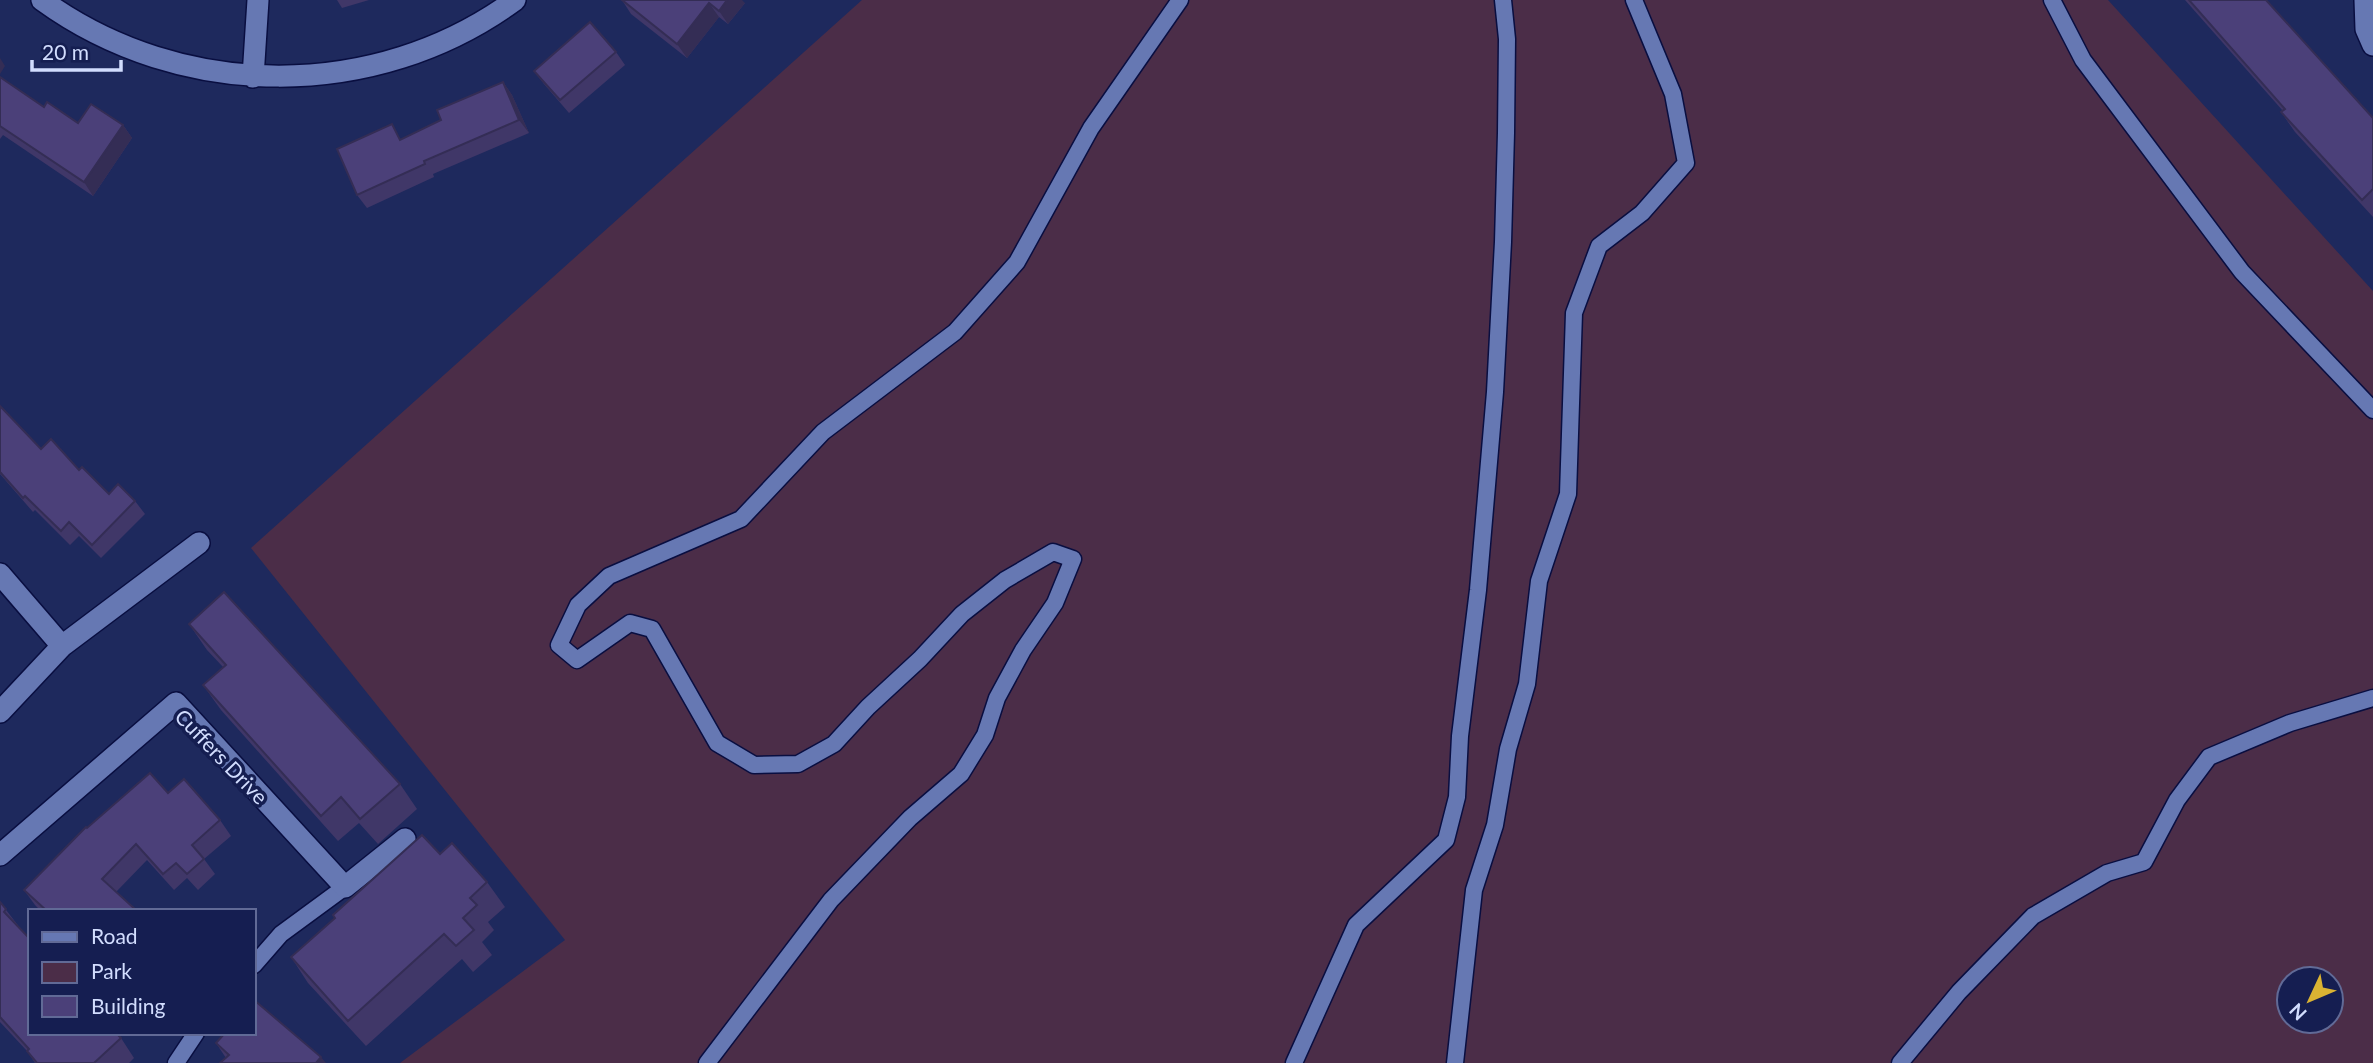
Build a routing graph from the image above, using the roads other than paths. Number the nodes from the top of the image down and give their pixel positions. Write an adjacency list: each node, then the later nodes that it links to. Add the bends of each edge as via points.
1 (42, 0): 10 (street, via 90,31 131,49 188,68)
2 (258, 0): 10 (street)
3 (515, 0): 10 (street, via 466,31 415,54 345,71)
4 (1180, 0): 23 (lane, via 1091,128 1017,262 955,332 823,432 741,519 609,576 578,605 559,645 577,660 629,623 652,629 717,743 754,765 798,764 834,744 962,614 1005,580 1053,552 1073,559 1055,603 1023,650 997,698 985,735 961,774 910,818 831,900)
5 (1503, 0): 24 (lane, via 1506,133 1496,378 1457,797 1446,840 1356,925)
6 (1634, 0): 25 (lane, via 1673,94 1686,163 1642,213 1600,247 1574,313 1568,494 1539,581 1527,684 1508,749 1495,825 1474,890)
7 (2052, 0): 11 (lane, via 2083,60 2242,272)
8 (2365, 0): 9 (street, via 2366,29)
9 (2373, 45)
10 (253, 77)
11 (2373, 410)
12 (199, 543): 14 (street)
13 (0, 574): 14 (street)
14 (62, 646): 16 (street)
15 (2373, 698): 26 (lane, via 2290,723 2209,757 2177,800 2144,862 2107,873 2033,916 1959,992)
16 (0, 712)
17 (405, 839): 19 (street)
18 (0, 855): 19 (street, Cuffers Drive, via 176,704)
19 (345, 887): 20 (lane, via 281,934)
20 (256, 963)
21 (195, 1035): 22 (lane)
22 (176, 1063)
23 (708, 1063)
24 (1294, 1063)
25 (1455, 1063)
26 (1900, 1063)

